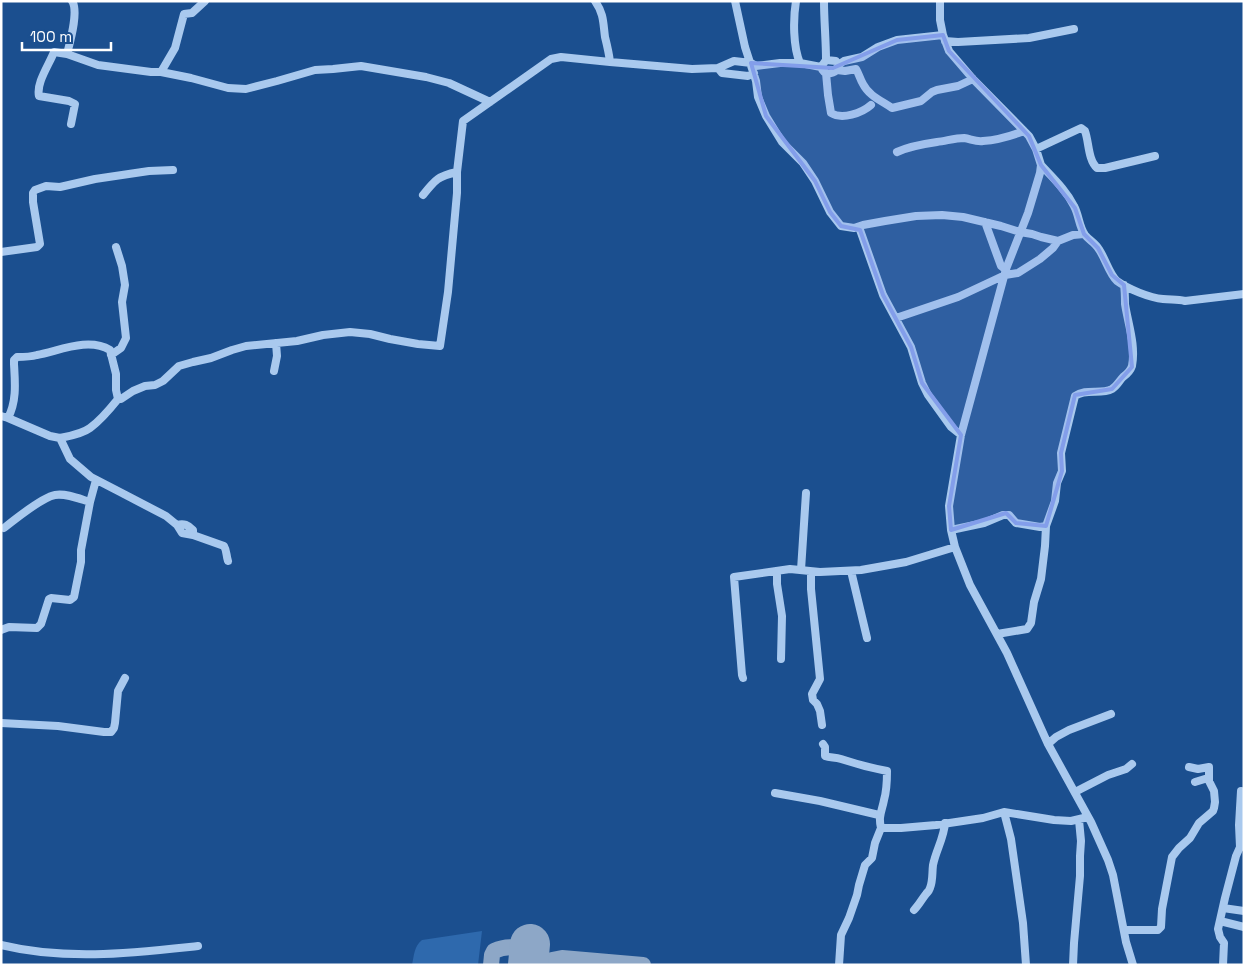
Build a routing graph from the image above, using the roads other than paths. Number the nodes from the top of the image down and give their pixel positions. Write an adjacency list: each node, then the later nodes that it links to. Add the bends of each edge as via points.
1 (72, 1): 10 (street, via 74,12)
2 (205, 1): 17 (street, via 192,13 184,14 175,48)
3 (595, 1): 11 (street, via 604,21)
4 (736, 1): 12 (street)
5 (796, 1): 13 (street, via 795,44)
6 (824, 1): 14 (street)
7 (940, 1): 9 (street)
8 (1074, 29): 9 (street, via 1029,38 958,42)
9 (944, 38): 15 (street, via 897,40 862,57 844,61); 19 (street, via 949,51)
10 (67, 54): 17 (street, via 98,65); 24 (street, via 54,52 38,91 39,96 75,104)
11 (610, 62): 16 (street); 21 (street, via 561,57 551,59)
12 (751, 63): 13 (street, via 756,66); 16 (street, via 734,61); 18 (street)
13 (800, 63): 14 (street)
14 (824, 66): 15 (street, via 833,73); 15 (street, via 831,60 836,61); 23 (street, via 831,113 849,115)
15 (838, 67): 20 (street, via 845,71 856,69)
16 (718, 68): 18 (street, via 727,74 748,76)
17 (161, 72): 21 (street, via 237,90 315,70 361,66 426,76)
18 (754, 73): 34 (street, via 758,97 782,142 803,163 841,226)
19 (973, 79): 22 (street, via 954,88 937,90 910,104 892,108); 25 (street)
20 (872, 95): 22 (street); 23 (street)
21 (490, 102): 31 (street, via 463,120)
22 (882, 103): 23 (street)
23 (871, 105)
24 (72, 124)
25 (1024, 131): 26 (street); 27 (street, via 990,140 949,139)
26 (1036, 149): 28 (street, via 1082,128 1086,131 1092,160 1097,168); 29 (street)
27 (896, 152)
28 (1155, 156)
29 (1041, 165): 35 (street); 36 (street, via 1065,190)
30 (173, 170): 39 (street, via 35,190 33,202 40,244)
31 (457, 172): 32 (street, via 438,178); 44 (street, via 448,292 440,346 350,332)
32 (423, 195)
33 (985, 222): 34 (street, via 942,215 916,216); 35 (street); 40 (street)
34 (859, 227): 43 (street)
35 (1020, 232): 37 (street); 40 (street)
36 (1084, 234): 37 (street); 41 (street, via 1098,248 1112,275)
37 (1058, 241): 40 (street, via 1040,259 1018,273)
38 (116, 248): 45 (street, via 125,285 122,302 126,338 122,348)
39 (1, 252)
40 (1005, 272): 43 (street, via 958,297); 49 (street)
41 (1124, 285): 42 (street, via 1154,298 1185,301); 54 (street, via 1132,367 1112,389 1075,396 1061,452 1062,471)
42 (1244, 294)
43 (896, 318): 49 (street, via 912,347 928,395 951,427)
44 (276, 343): 46 (street); 47 (street, via 246,346 179,366 163,382 145,386)
45 (111, 355): 47 (street); 48 (street, via 104,346 79,345 17,357 14,360 15,390 11,412)
46 (274, 371)
47 (118, 399): 50 (street, via 90,428)
48 (5, 417): 50 (street)
49 (961, 435): 56 (street, via 949,506)
50 (60, 438): 51 (street, via 70,459)
51 (96, 480): 53 (street); 58 (street, via 166,516 177,525 188,526 193,535 224,546)
52 (806, 492): 59 (street)
53 (90, 502): 55 (street, via 56,495); 63 (street, via 73,598 48,599 37,628 9,627)
54 (1046, 526): 56 (street, via 1016,523 1009,515 1003,514 984,523); 64 (street, via 1041,579 1031,623 1027,629)
55 (4, 528)
56 (951, 530): 57 (street)
57 (955, 547): 61 (street, via 906,562); 64 (street, via 970,585)
58 (228, 560)
59 (800, 570): 60 (street); 62 (street)
60 (777, 571): 66 (street, via 782,616); 68 (street, via 734,577)
61 (851, 571): 62 (street); 65 (street)
62 (811, 572): 71 (street, via 820,679 812,694)
63 (1, 630)
64 (997, 634): 73 (street)
65 (867, 638)
66 (781, 659)
67 (125, 678): 70 (street, via 118,691 111,732)
68 (743, 678)
69 (1111, 714): 73 (street, via 1069,730)
70 (1, 723)
71 (822, 725)
72 (823, 744): 82 (street, via 827,757 887,771 884,802)
73 (1048, 744): 79 (street)
74 (1132, 764): 79 (street)
75 (1189, 768): 76 (street, via 1209,767)
76 (1208, 778): 77 (street); 93 (street, via 1214,791 1214,808 1172,857 1161,927 1158,930)
77 (1195, 782)
78 (1241, 791): 87 (street, via 1239,825)
79 (1075, 792): 83 (street)
80 (774, 794): 82 (street)
81 (1004, 812): 84 (street, via 1054,820); 85 (street); 97 (street, via 1011,839)
82 (879, 815): 86 (street)
83 (1088, 817): 84 (street); 93 (street, via 1110,866)
84 (1079, 820): 98 (street, via 1080,876)
85 (945, 823): 86 (street); 89 (street, via 934,860 930,890)
86 (881, 828): 96 (street, via 841,935)
87 (1243, 846): 88 (street, via 1236,856)
88 (1223, 908): 90 (street); 91 (street)
89 (914, 910)
90 (1244, 911)
91 (1220, 921): 92 (street); 100 (street, via 1218,929 1224,943)
92 (1244, 927)
93 (1125, 930): 99 (street)
94 (1, 945): 95 (street, via 52,954 91,955)
95 (198, 946)
96 (839, 965)
97 (1026, 965)
98 (1073, 965)
99 (1133, 965)
100 (1223, 965)

